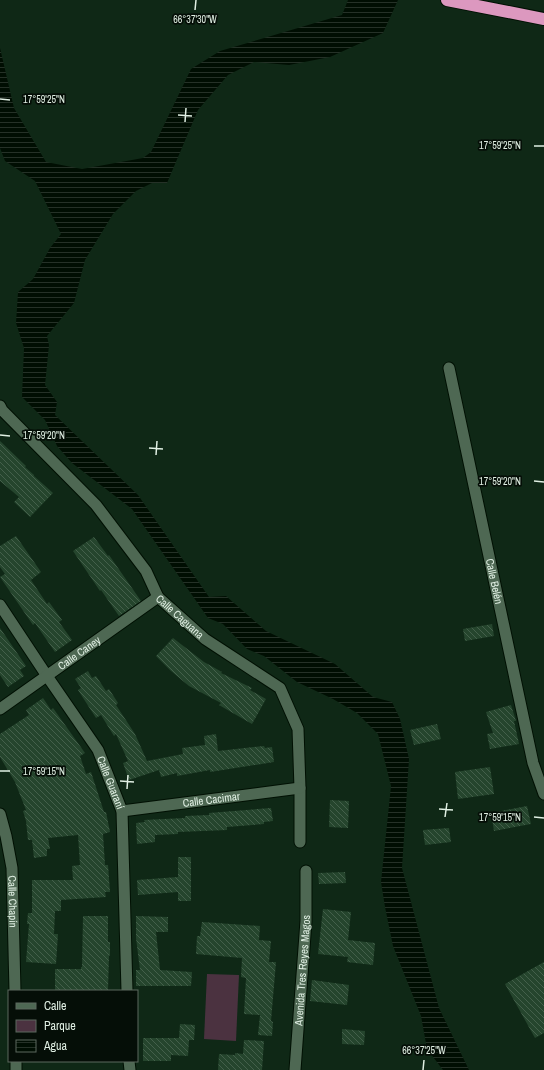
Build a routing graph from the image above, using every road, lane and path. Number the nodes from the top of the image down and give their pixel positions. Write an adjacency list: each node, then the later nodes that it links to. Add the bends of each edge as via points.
1 (448, 0): 2 (highway)
2 (544, 19)
3 (449, 368): 10 (street, Calle Belén, via 532,763)
4 (0, 406): 5 (street, Calle Caguana, via 96,505 146,571)
5 (158, 597): 7 (street, Calle Caney); 9 (street, Calle Caguana, via 205,639 280,688 298,729)
6 (0, 605): 7 (street, Calle Guaraní)
7 (47, 676): 8 (street, Calle Caney); 11 (street, Calle Guaraní, via 98,750)
8 (0, 710)
9 (300, 788): 11 (street, Calle Cacimar); 13 (street, Calle Caguana)
10 (544, 794)
11 (122, 811): 16 (street, Calle Guaraní)
12 (0, 814): 15 (street, Calle Chapín, via 12,868)
13 (300, 842)
14 (306, 871): 17 (street, Avenida Tres Reyes Magos, via 306,921)
15 (15, 990)
16 (127, 990)
17 (295, 1070)

